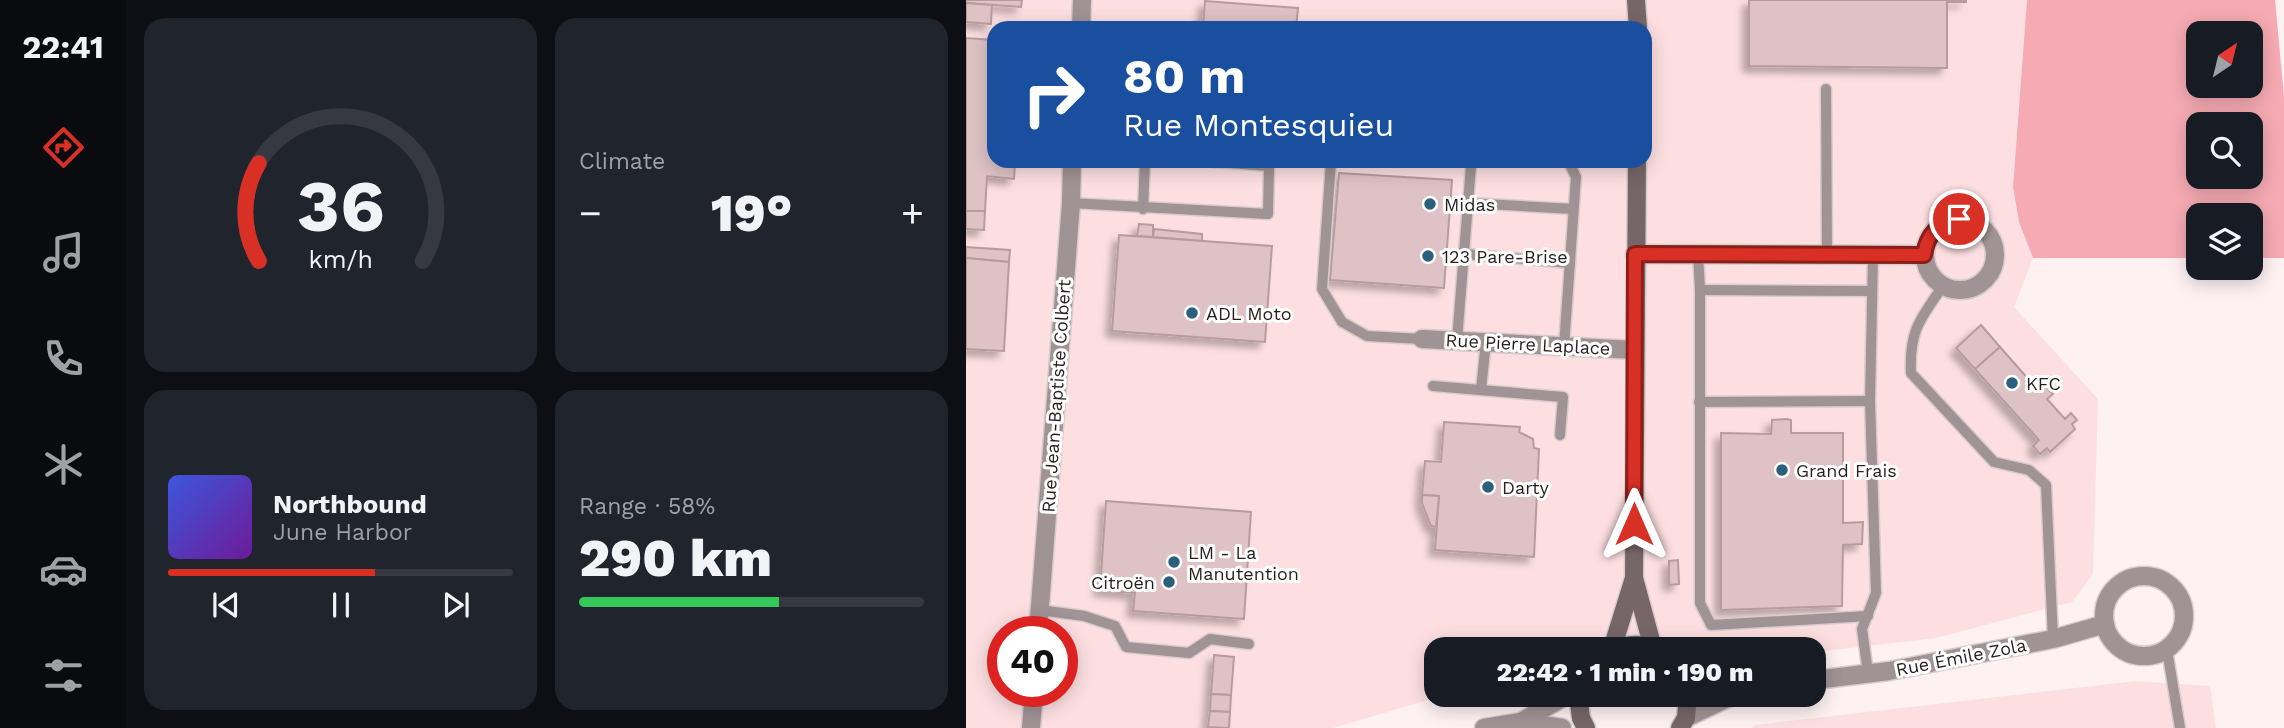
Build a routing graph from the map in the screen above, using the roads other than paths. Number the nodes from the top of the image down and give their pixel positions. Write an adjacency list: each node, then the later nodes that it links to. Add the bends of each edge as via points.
1 (1082, 0): 3 (street)
2 (1636, 0): 4 (street)
3 (1081, 21)
4 (1638, 21)
5 (1826, 89): 20 (lane)
6 (1072, 168): 14 (street, Rue Jean-Baptiste Colbert)
7 (1145, 168): 15 (lane)
8 (1269, 168): 15 (lane, via 1268,214)
9 (1331, 168): 27 (lane, via 1322,289 1342,323 1367,336)
10 (1471, 168): 13 (lane)
11 (1572, 168): 16 (lane, via 1576,177)
12 (1637, 168): 18 (street)
13 (1468, 203): 16 (lane); 17 (lane)
14 (1071, 204): 15 (lane); 38 (street, Rue Jean-Baptiste Colbert)
15 (1143, 209)
16 (1573, 209): 23 (lane)
17 (1464, 254): 23 (lane); 28 (lane)
18 (1635, 254): 19 (street); 31 (street)
19 (1698, 254): 20 (street); 25 (lane)
20 (1827, 255): 21 (street)
21 (1873, 255): 22 (street); 26 (lane)
22 (1924, 255): 24 (street, via 1933,278); 24 (street, via 1931,234 1948,221 1970,221 1988,233 1996,254 1987,277 1966,290)
23 (1570, 263): 30 (lane)
24 (1942, 286): 44 (lane, via 1914,330 1911,373 1994,462 2029,470 2046,485)
25 (1700, 289): 26 (lane); 35 (lane)
26 (1871, 291): 34 (lane)
27 (1422, 339): 28 (street, Rue Pierre Laplace)
28 (1457, 341): 29 (street, Rue Pierre Laplace)
29 (1486, 342): 30 (street, Rue Pierre Laplace); 33 (lane)
30 (1564, 346): 31 (street, Rue Pierre Laplace)
31 (1635, 350): 37 (street)
32 (1433, 386): 33 (lane)
33 (1481, 389): 36 (lane, via 1563,397)
34 (1870, 401): 35 (lane); 40 (lane, via 1877,593)
35 (1699, 402): 40 (lane, via 1700,604 1711,625)
36 (1560, 435)
37 (1634, 578): 42 (street); 43 (street)
38 (1040, 610): 39 (street, Rue Jean-Baptiste Colbert); 45 (lane, via 1084,615 1115,626 1126,648 1189,653 1210,639)
39 (1039, 616)
40 (1868, 616): 47 (lane, via 1862,629)
41 (2105, 624): 44 (street, Rue Émile Zola); 46 (street, via 2116,645 2128,653 2145,657); 46 (street, via 2109,596 2118,586 2141,576 2167,582 2183,603 2185,616 2183,629)
42 (1615, 637)
43 (1651, 637)
44 (2053, 639): 47 (street, Rue Émile Zola)
45 (1249, 644)
46 (2167, 650): 59 (lane)
47 (1868, 673): 48 (street, Rue Émile Zola)
48 (1826, 679)
49 (1033, 707): 55 (street)
50 (1547, 707): 53 (street)
51 (1580, 707): 58 (street)
52 (1712, 707): 54 (street)
53 (1521, 722): 56 (street); 57 (street)
54 (1683, 723)
55 (1031, 728)
56 (1484, 728)
57 (1562, 728)
58 (1586, 728)
59 (2180, 728)

